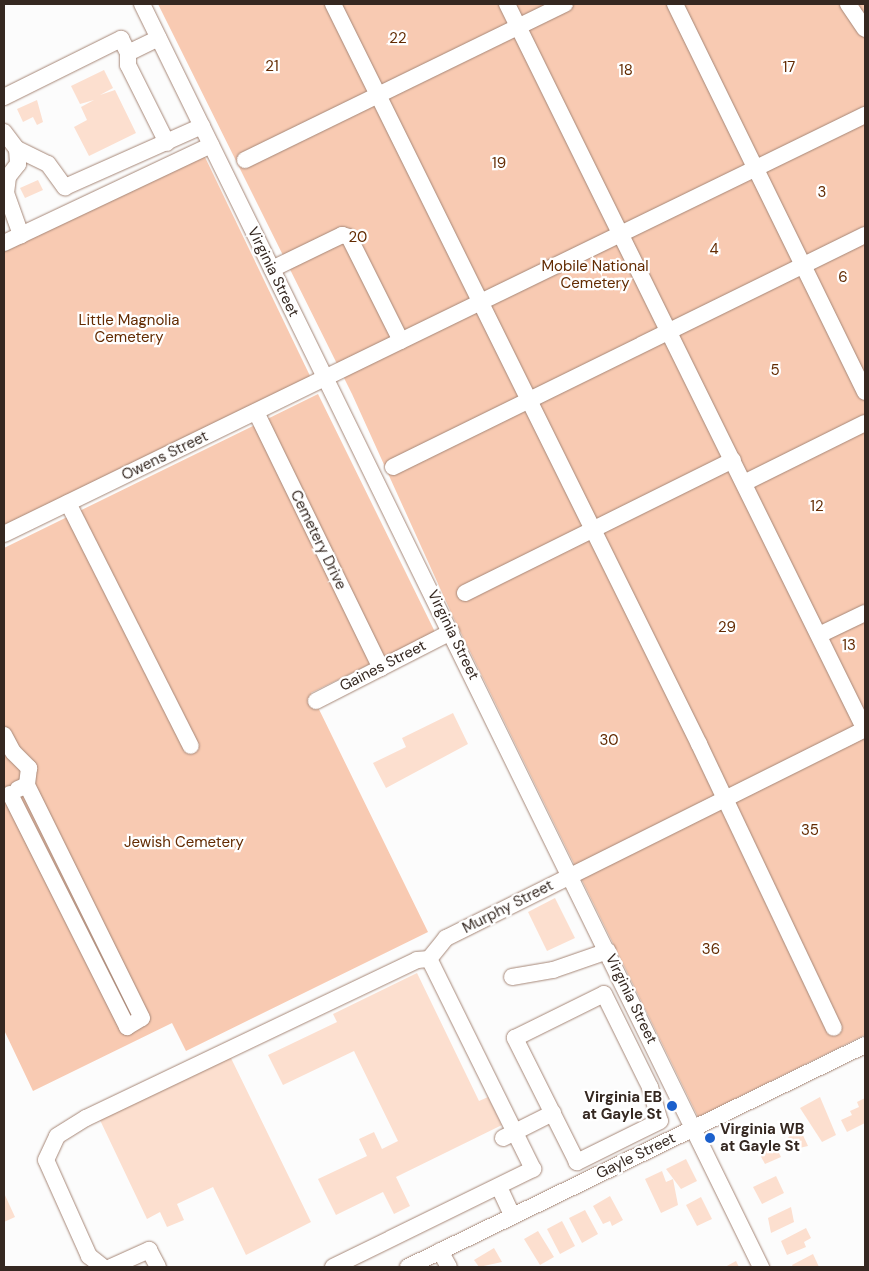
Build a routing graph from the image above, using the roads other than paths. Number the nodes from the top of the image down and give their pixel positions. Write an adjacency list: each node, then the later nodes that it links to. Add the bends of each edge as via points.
1 (142, 4): 9 (street, Virginia Street)
2 (333, 4): 11 (street)
3 (507, 4): 7 (street)
4 (565, 4): 7 (street)
5 (675, 4): 21 (street)
6 (848, 4): 8 (street)
7 (519, 27): 11 (street); 24 (street)
8 (865, 29)
9 (158, 38): 10 (street); 14 (street, Virginia Street)
10 (128, 53): 12 (street, via 120,39); 16 (street, via 128,65)
11 (378, 96): 19 (street); 29 (street)
12 (4, 97)
13 (865, 114): 21 (street, Owens Street)
14 (202, 126): 16 (street); 17 (street, Virginia Street)
15 (4, 132): 18 (street)
16 (167, 143): 20 (street)
17 (211, 145): 22 (street); 28 (street, Virginia Street)
18 (17, 149): 20 (street, via 48,164 65,187); 23 (street, via 18,164 8,177 6,193)
19 (245, 160)
20 (106, 168): 22 (street)
21 (755, 169): 24 (street, Owens Street); 27 (street)
22 (118, 188): 23 (street)
23 (21, 235): 26 (street)
24 (621, 235): 29 (street, Owens Street); 30 (street)
25 (865, 235): 27 (street)
26 (4, 243)
27 (803, 266): 30 (street); 33 (street)
28 (272, 269): 31 (street, via 342,235 349,237); 32 (street, Virginia Street)
29 (479, 303): 31 (street, Owens Street); 34 (street)
30 (669, 331): 34 (street); 37 (street)
31 (401, 341): 32 (street, Owens Street)
32 (326, 378): 35 (street, Owens Street); 45 (street, Virginia Street)
33 (865, 392)
34 (528, 402): 38 (street); 41 (street)
35 (256, 412): 40 (street, Owens Street); 47 (street, Cemetery Drive)
36 (865, 424): 39 (street)
37 (733, 460): 39 (street); 41 (street)
38 (393, 468)
39 (744, 483): 46 (street)
40 (68, 502): 42 (street, Owens Street); 51 (street)
41 (592, 531): 43 (street); 54 (street)
42 (4, 534)
43 (465, 594)
44 (865, 613): 46 (street)
45 (451, 632): 47 (street, Gaines Street); 55 (street, Virginia Street)
46 (819, 635): 49 (street)
47 (381, 668): 48 (street, Gaines Street)
48 (316, 700)
49 (865, 730): 54 (street, Murphy Street)
50 (4, 735): 52 (street, via 13,752 29,768)
51 (191, 746)
52 (27, 785): 53 (street); 53 (street, via 142,1018 127,1027)
53 (7, 793)
54 (724, 800): 55 (street, Murphy Street); 59 (street)
55 (571, 876): 56 (street, Virginia Street); 57 (street, Murphy Street, via 446,938)
56 (608, 951): 58 (street, via 553,970); 62 (street, Virginia Street)
57 (429, 959): 63 (street); 67 (street, via 417,960 86,1118 57,1136 46,1160 89,1256)
58 (512, 977)
59 (834, 1028)
60 (865, 1045): 62 (street, Gayle Street)
61 (552, 1113): 61 (street, via 577,1162 660,1121 650,1087 604,994 515,1038); 63 (street)
62 (693, 1128): 65 (street, Gayle Street); 73 (street, Virginia Street)
63 (509, 1135): 64 (street, via 533,1168)
64 (499, 1187): 65 (street); 70 (street)
65 (512, 1215): 66 (street, Gayle Street)
66 (440, 1251): 71 (street, Gayle Street); 72 (street)
67 (103, 1267)
68 (111, 1267): 69 (street, via 149,1250)
69 (158, 1267)
70 (333, 1267)
71 (408, 1267)
72 (449, 1267)
73 (761, 1267)

